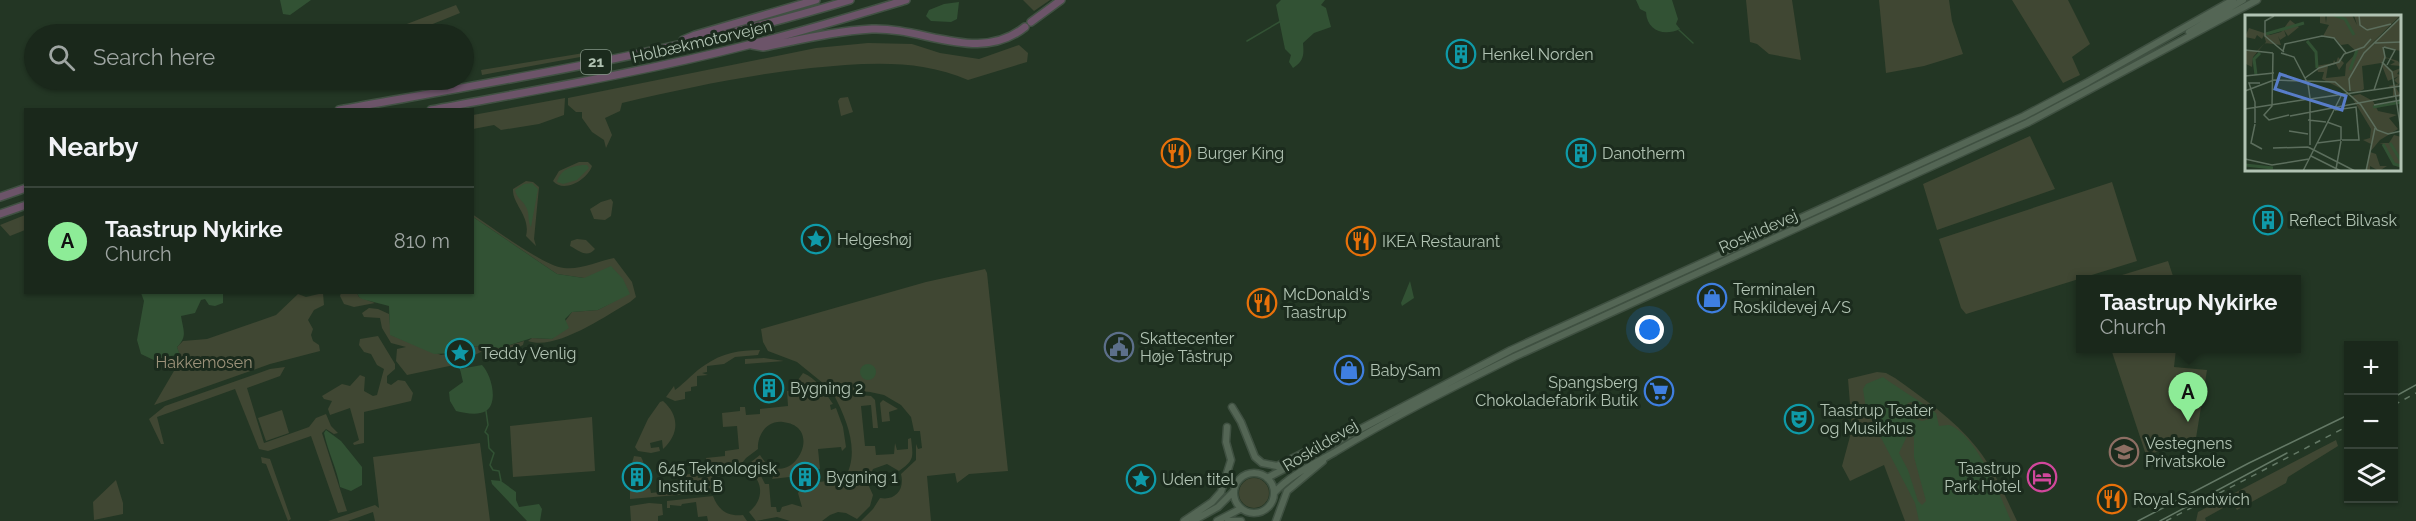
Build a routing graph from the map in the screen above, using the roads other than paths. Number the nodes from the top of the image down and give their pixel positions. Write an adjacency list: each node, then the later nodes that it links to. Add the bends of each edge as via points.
1 (816, 0): 11 (highway, via 695,35)
2 (850, 0): 11 (highway, Holbækmotorvejen / 21)
3 (906, 0): 10 (highway, Holbækmotorvejen / 21)
4 (1061, 0): 8 (highway)
5 (2233, 0): 23 (main road, Roskildevej, via 2024,116 1510,350)
6 (2243, 0): 12 (main road)
7 (2255, 1): 12 (main road, Roskildevej)
8 (1031, 22)
9 (1024, 27): 10 (highway, via 1006,38 979,45 915,32 875,29 763,48)
10 (750, 45): 16 (highway, Holbækmotorvejen / 21)
11 (670, 47): 13 (highway, Holbækmotorvejen / 21)
12 (2156, 54): 24 (main road, Roskildevej, via 1996,138 1505,362)
13 (474, 84)
14 (444, 90): 15 (highway, Holbækmotorvejen / 21)
15 (350, 108)
16 (442, 108)
17 (24, 189): 18 (highway)
18 (0, 197)
19 (24, 206): 20 (highway)
20 (0, 214)
21 (1232, 406): 23 (main road, via 1255,457 1270,466)
22 (1227, 428): 29 (main road, via 1231,460 1221,492)
23 (1347, 435): 25 (main road, Roskildevej)
24 (1325, 458): 27 (main road, Roskildevej, via 1286,481); 34 (main road, via 1287,491)
25 (1267, 478): 26 (main road, via 1258,473 1246,474); 27 (main road)
26 (1233, 492): 28 (main road); 30 (main road, via 1218,507)
27 (1274, 493): 28 (main road, via 1269,506 1260,512)
28 (1240, 509): 31 (main road)
29 (1184, 521)
30 (1193, 521)
31 (1217, 521)
32 (1228, 521): 33 (main road)
33 (1240, 521)
34 (1276, 521)

